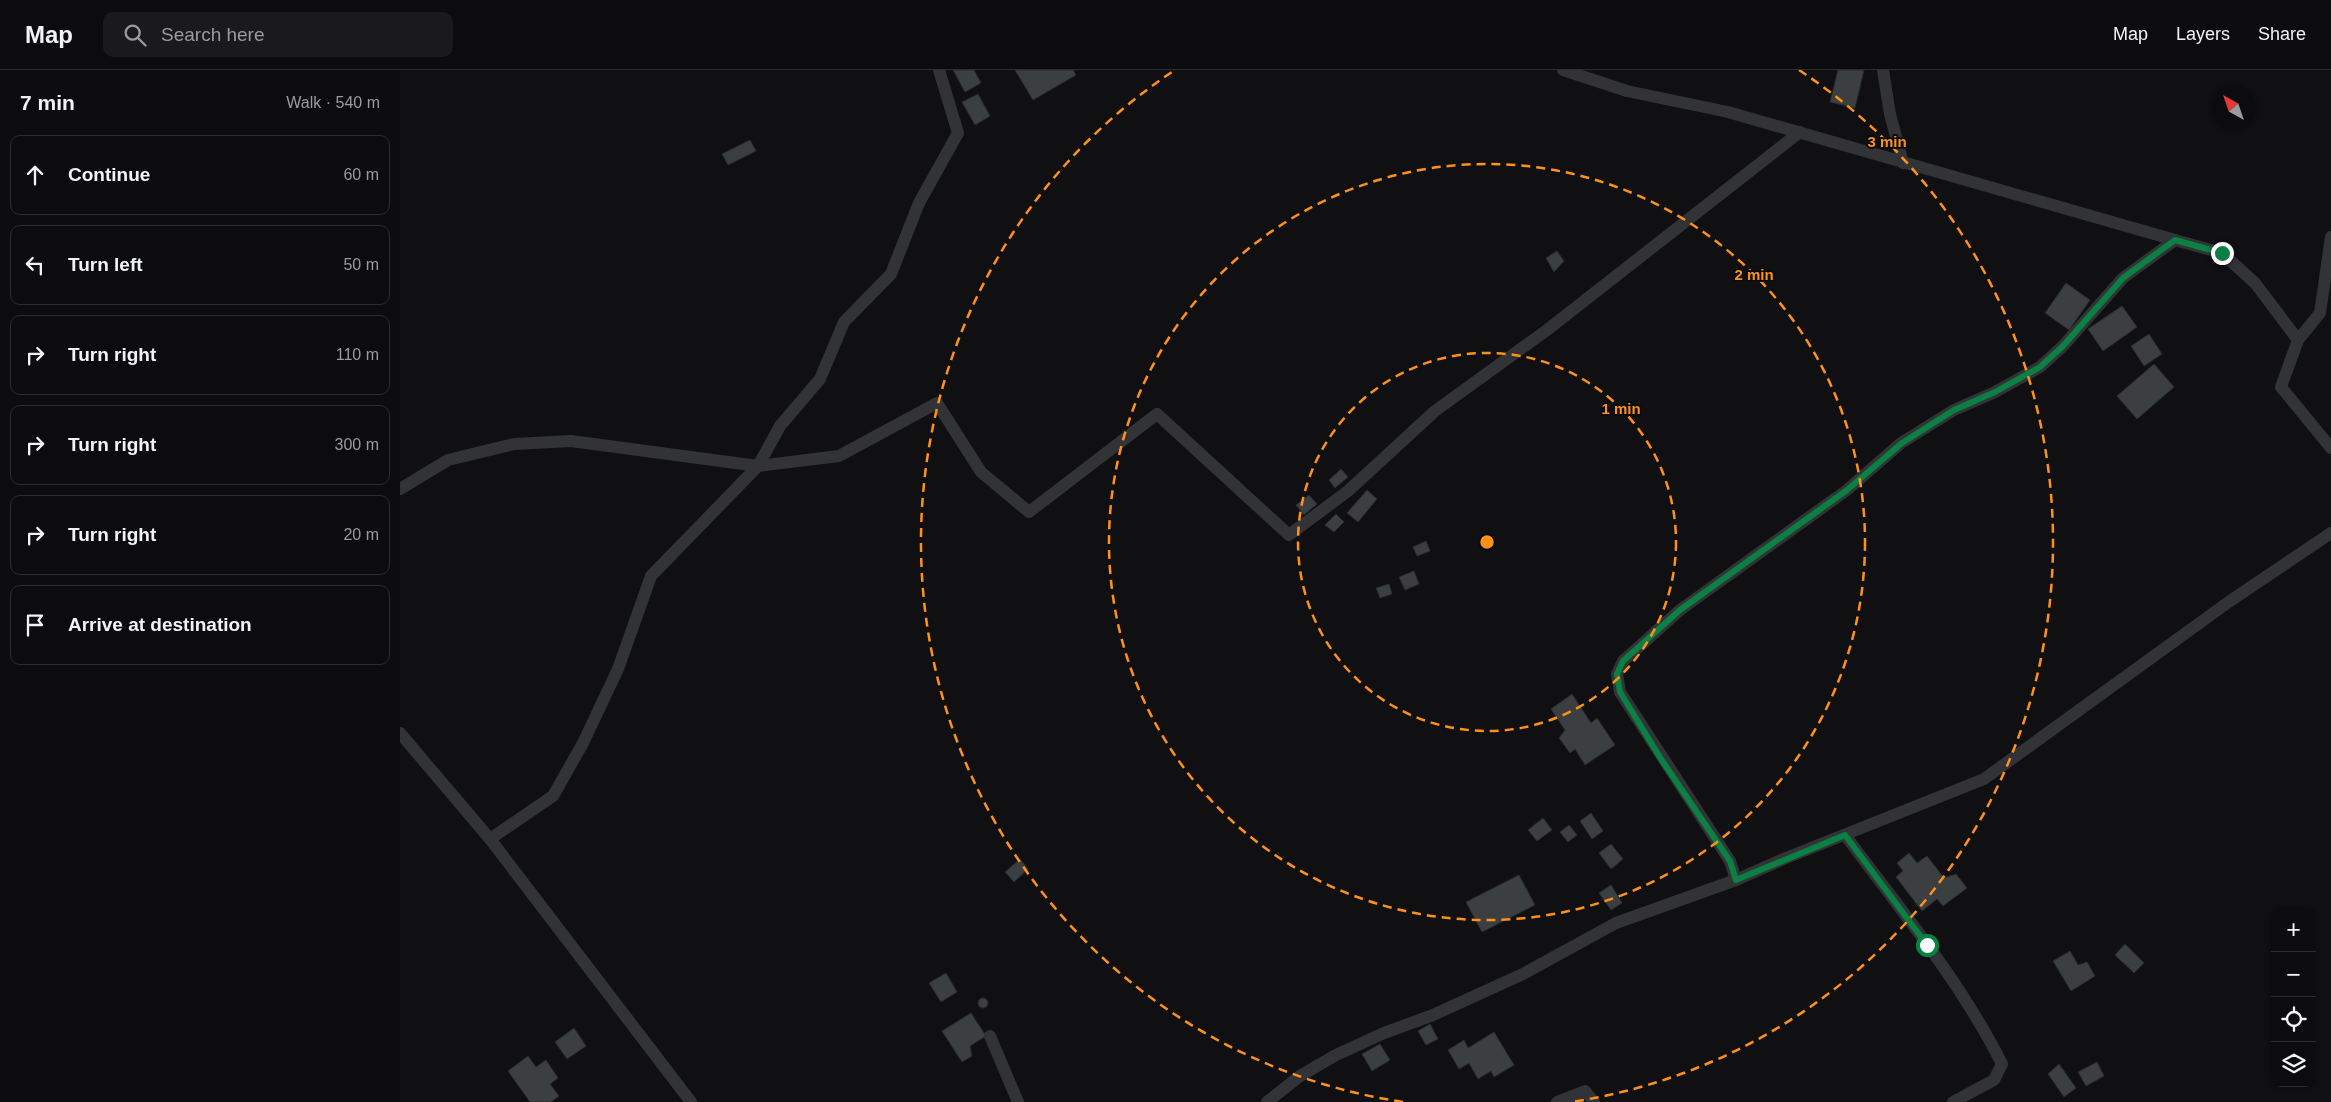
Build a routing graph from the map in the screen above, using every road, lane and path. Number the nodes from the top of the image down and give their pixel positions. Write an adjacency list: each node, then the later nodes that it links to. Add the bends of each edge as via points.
1 (939, 70): 11 (street, via 958,133 919,203 891,274 844,322 820,379 780,426)
2 (1563, 70): 4 (street, via 1627,91 1728,112)
3 (1883, 70): 5 (street)
4 (1800, 132): 5 (street); 11 (street, via 1547,330 1435,411 1348,490 1290,535 1157,414 1029,512 981,472 937,403 839,456)
5 (1903, 163): 7 (street)
6 (2331, 237): 8 (street)
7 (2175, 240): 9 (street, via 2222,253 2255,283); 17 (street, via 2123,278 2040,367 1954,410 1902,443 1847,490 1680,610 1623,661 1617,674 1620,692 1730,861)
8 (2326, 315): 9 (street)
9 (2298, 340): 10 (street, via 2281,387)
10 (2331, 448)
11 (758, 466): 12 (street, via 572,441 514,444 448,460); 16 (street, via 651,576 618,669 583,743 553,796)
12 (400, 490)
13 (2331, 533): 15 (street, via 2230,600 1984,779)
14 (400, 733): 16 (street)
15 (1845, 835): 17 (street); 24 (street, via 1987,1033 2002,1064 1994,1080)
16 (490, 839): 19 (street)
17 (1736, 880): 21 (street, via 1616,923 1522,974 1336,1054)
18 (990, 1036): 20 (street)
19 (691, 1102)
20 (1018, 1102)
21 (1266, 1102)
22 (1557, 1102): 23 (street, via 1585,1091)
23 (1594, 1102)
24 (1953, 1102)

